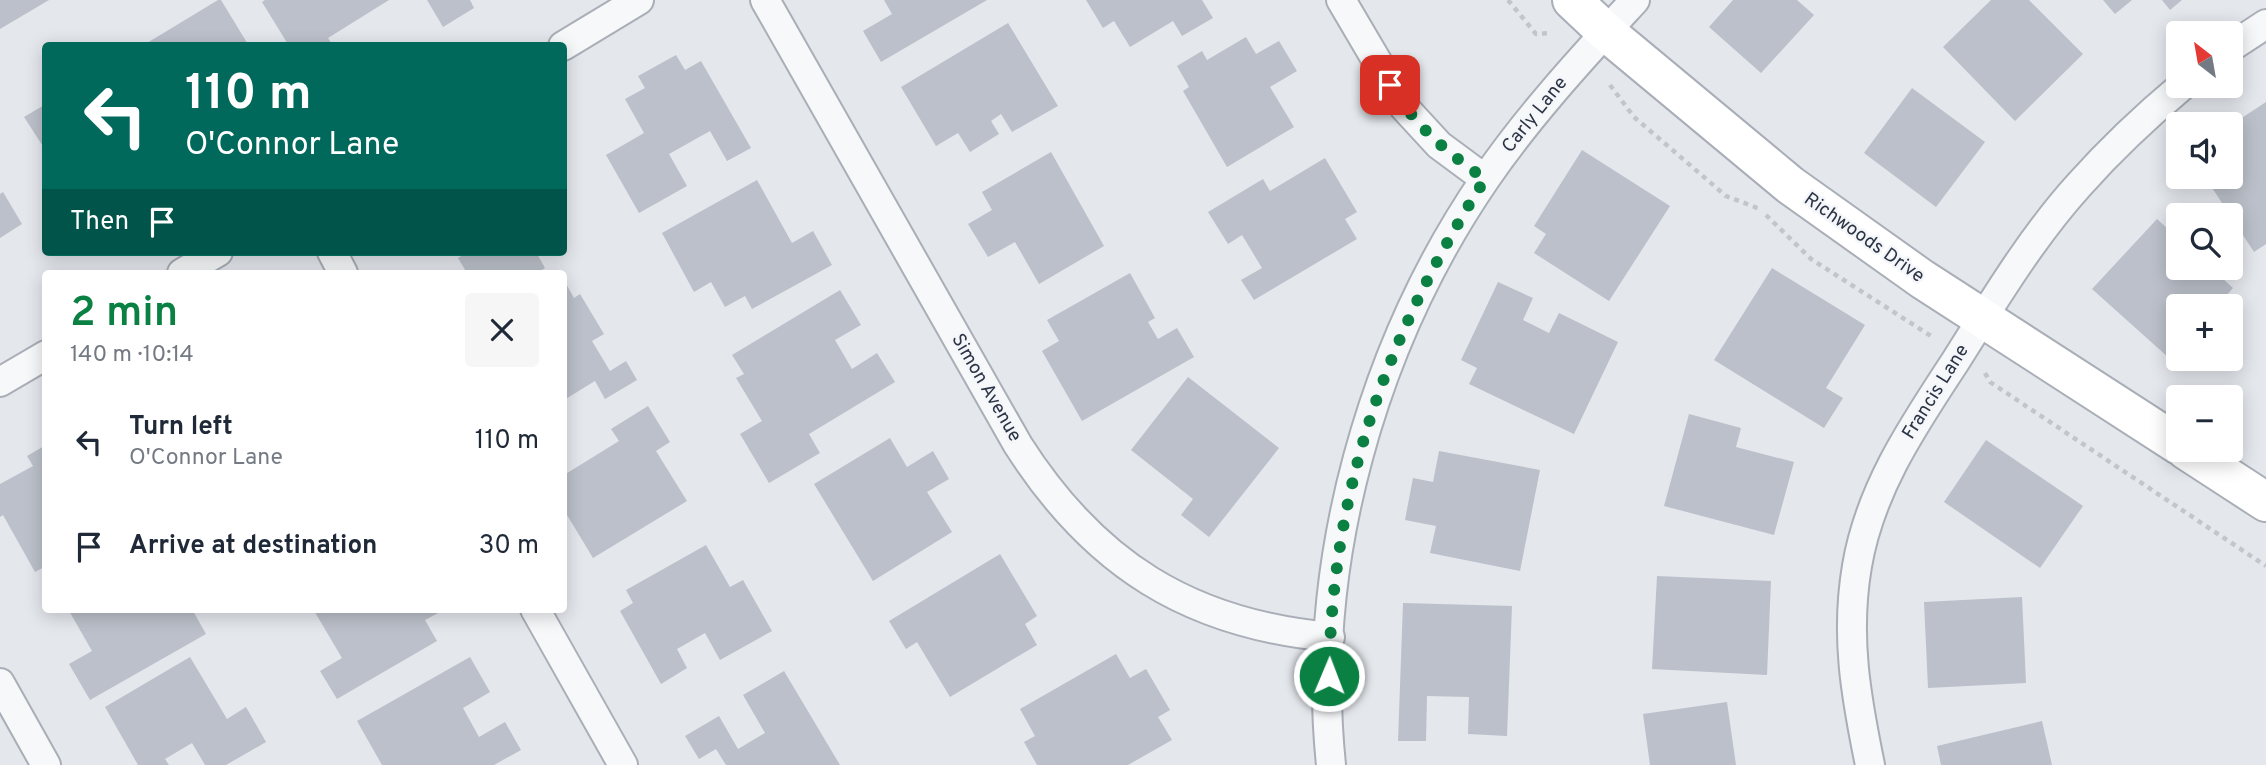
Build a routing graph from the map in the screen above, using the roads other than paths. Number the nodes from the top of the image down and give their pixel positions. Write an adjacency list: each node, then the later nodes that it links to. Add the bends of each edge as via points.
1 (639, 0): 9 (street)
2 (765, 0): 21 (street, Simon Avenue, via 1018,445 1062,508 1118,560 1182,600 1254,626)
3 (1341, 0): 11 (street, via 1404,107 1439,145)
4 (1572, 0): 7 (street, Richwoods Drive)
5 (1635, 0): 7 (street, Carly Lane)
6 (2266, 24): 8 (street)
7 (1606, 32): 11 (street, Carly Lane, via 1537,110); 14 (street, Richwoods Drive, via 1790,185)
8 (2244, 38)
9 (567, 44)
10 (2168, 98): 14 (street, Francis Lane, via 2134,126 2077,187)
11 (1485, 179): 21 (street, Carly Lane, via 1430,272 1385,372 1342,529)
12 (211, 256): 13 (street)
13 (188, 270)
14 (1983, 318): 17 (street, Richwoods Drive); 26 (street, Francis Lane, via 1894,460 1863,540 1851,638)
15 (42, 357): 16 (street)
16 (0, 382)
17 (2166, 437)
18 (2204, 462): 19 (street)
19 (2266, 502)
20 (536, 613): 24 (street)
21 (1330, 637): 25 (street, Carly Lane)
22 (0, 683): 23 (street)
23 (46, 765)
24 (623, 765)
25 (1331, 765)
26 (1870, 765)

